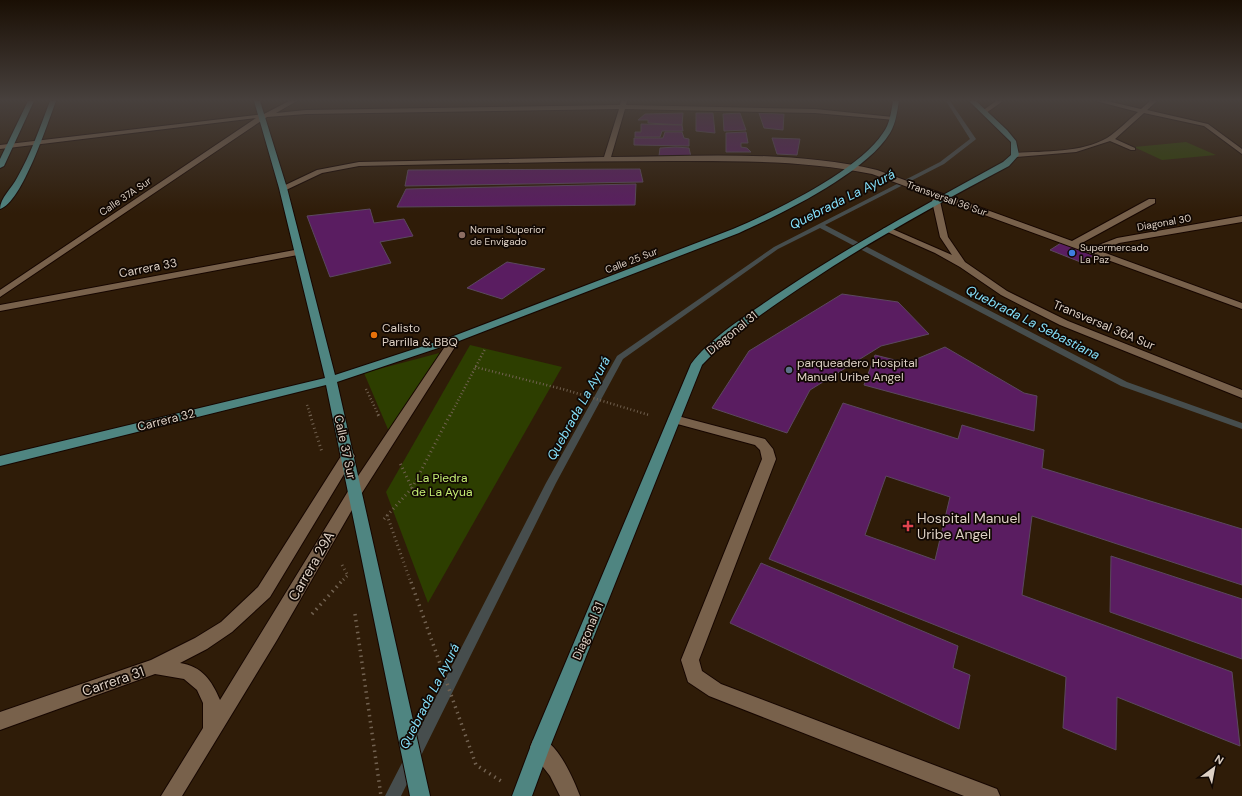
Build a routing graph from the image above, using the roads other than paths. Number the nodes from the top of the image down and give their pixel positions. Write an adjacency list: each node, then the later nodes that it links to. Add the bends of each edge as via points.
1 (14, 138): 12 (main road)
2 (39, 138): 11 (main road)
3 (68, 138): 11 (street)
4 (231, 138): 33 (street, Calle 37A Sur)
5 (268, 138): 20 (main road, Calle 37 Sur)
6 (613, 138): 17 (street)
7 (884, 138): 19 (main road, Calle 25 Sur)
8 (1011, 138): 16 (main road)
9 (1224, 138): 15 (street)
10 (1110, 139): 14 (street); 16 (street, via 1088,147)
11 (37, 142): 12 (street); 24 (main road, via 14,191)
12 (11, 146): 13 (street); 18 (main road)
13 (0, 147)
14 (1133, 149)
15 (1242, 152)
16 (1015, 155): 21 (main road, Diagonal 31, via 1006,164)
17 (607, 159): 19 (street, Transversal 36 Sur, via 778,159); 20 (street, Transversal 36 Sur, via 351,164 318,171)
18 (0, 166)
19 (851, 167): 21 (street, Transversal 36 Sur, via 874,172); 36 (main road, Calle 25 Sur, via 809,195 736,232)
20 (283, 188): 31 (main road, Calle 37 Sur)
21 (945, 197): 22 (main road, Diagonal 31); 29 (street, Transversal 36 Sur)
22 (936, 201): 26 (main road, Diagonal 31); 32 (street, Transversal 36A Sur, via 944,237)
23 (1152, 201): 27 (street)
24 (0, 207)
25 (1242, 219): 28 (street, Diagonal 30)
26 (885, 232): 32 (street, Transversal 36A Sur, via 938,251); 39 (main road, Diagonal 31, via 760,310 716,343 697,364)
27 (1093, 233): 28 (street, via 1103,239); 29 (street)
28 (1117, 241): 30 (street, Diagonal 30)
29 (1073, 244): 30 (street, Transversal 36 Sur)
30 (1092, 251): 34 (street, Transversal 36 Sur)
31 (300, 252): 35 (street, Carrera 33); 37 (main road, Calle 37 Sur)
32 (963, 265): 38 (street, Transversal 36A Sur, via 1004,293 1064,323)
33 (0, 294)
34 (1242, 306)
35 (0, 308)
36 (455, 339): 37 (main road, Calle 25 Sur); 42 (street, Carrera 29A)
37 (331, 380): 40 (main road, Calle 37 Sur); 41 (main road, Carrera 32)
38 (1242, 394)
39 (674, 419): 46 (main road, Diagonal 31); 51 (street, via 760,442 766,449 769,459 690,660 694,676 715,690)
40 (348, 456): 42 (main road, Calle 37 Sur); 43 (street, via 264,592 247,611 231,626 206,642)
41 (0, 461)
42 (355, 492): 45 (street, Carrera 29A); 47 (main road, Calle 37 Sur)
43 (155, 666): 44 (street, Carrera 31); 45 (street, Carrera 31, via 188,672 203,684 212,702)
44 (0, 721)
45 (212, 729): 49 (street, Carrera 29A)
46 (540, 747): 48 (main road, Diagonal 31); 50 (street, via 557,769)
47 (419, 789)
48 (523, 795)
49 (170, 796)
50 (570, 796)
51 (990, 796)

